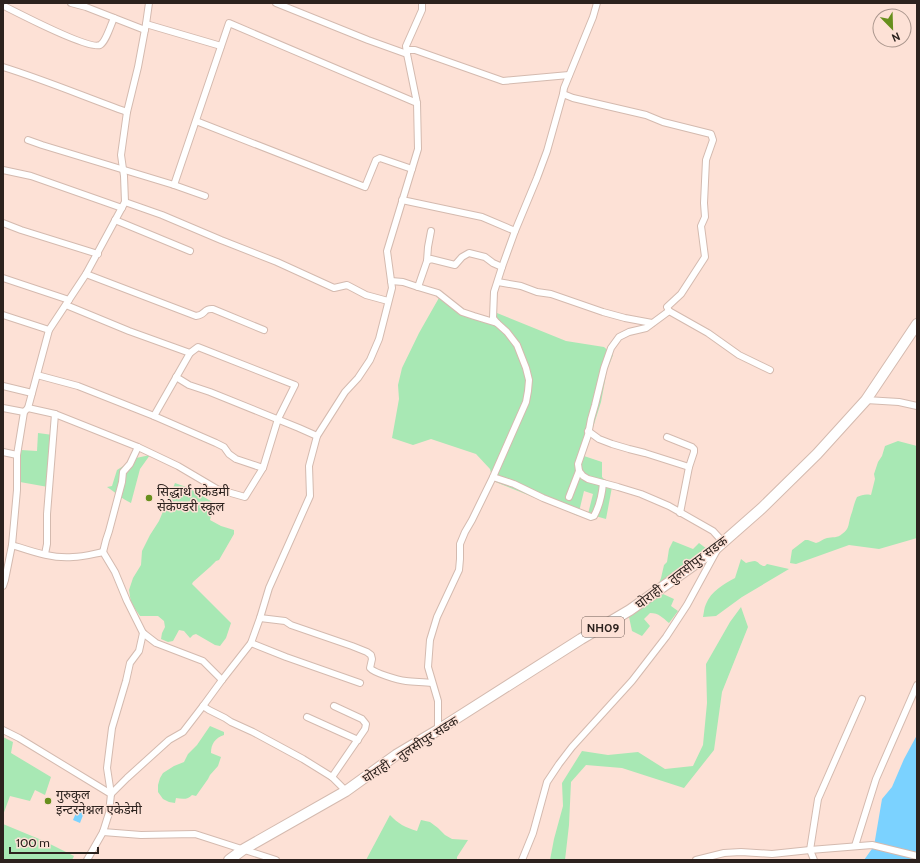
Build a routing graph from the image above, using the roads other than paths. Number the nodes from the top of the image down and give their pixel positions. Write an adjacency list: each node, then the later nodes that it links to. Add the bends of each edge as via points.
1 (70, 3): 7 (street)
2 (149, 3): 8 (street)
3 (276, 3): 10 (street, via 368,40)
4 (422, 3): 10 (street, via 422,10 406,46)
5 (597, 3): 12 (street)
6 (6, 7): 7 (street, via 79,41 99,46)
7 (114, 18): 8 (street)
8 (146, 27): 9 (street); 15 (street)
9 (221, 46): 14 (street, via 230,23); 16 (street)
10 (407, 52): 12 (street, via 415,50 503,81); 14 (street)
11 (3, 67): 15 (street, via 31,75)
12 (569, 75): 13 (street)
13 (563, 94): 28 (street, via 547,151); 40 (street, via 710,134 713,140 706,160 705,217 701,226 705,257 684,290 667,307)
14 (418, 103): 18 (street, via 418,149)
15 (127, 112): 20 (street, via 121,155)
16 (196, 121): 18 (street, via 365,187 376,160 380,158); 21 (street)
17 (28, 140): 20 (street)
18 (412, 169): 23 (street)
19 (3, 170): 24 (street)
20 (123, 170): 21 (street); 24 (street)
21 (174, 185): 22 (street)
22 (205, 196)
23 (402, 200): 28 (street, via 482,218); 35 (street, via 387,251)
24 (123, 205): 25 (street); 38 (street, via 162,215 334,288 347,285 366,295)
25 (115, 220): 29 (street); 30 (street)
26 (3, 223): 30 (street)
27 (431, 231): 31 (street)
28 (515, 232): 32 (street)
29 (190, 251)
30 (98, 254): 33 (street)
31 (427, 261): 32 (street, via 430,259 455,265 469,253); 37 (street)
32 (502, 267): 36 (street)
33 (86, 274): 39 (street); 46 (street, via 196,316 208,308 213,309)
34 (3, 278): 39 (street)
35 (391, 281): 37 (street); 38 (street, via 392,288)
36 (498, 282): 42 (street, via 494,292 493,310 493,318); 43 (street, via 551,294 625,318)
37 (418, 287): 42 (street, via 438,293 462,312)
38 (388, 301): 61 (street, via 379,339 370,360 345,392)
39 (68, 303): 45 (street); 47 (street)
40 (669, 311): 43 (street); 48 (street, via 708,333 739,355)
41 (3, 315): 45 (street)
42 (497, 323): 69 (street, via 517,345 529,380 526,402)
43 (652, 323): 60 (street, via 646,328 619,337 611,348)
44 (917, 324): 53 (main road, घोराही - तुलसीपुर सडक / NH09)
45 (49, 330): 49 (street)
46 (264, 330)
47 (190, 353): 50 (street); 59 (street, via 198,347 295,385)
48 (770, 370)
49 (37, 375): 52 (street); 58 (street, via 78,386)
50 (176, 377): 58 (street); 59 (street, via 189,385)
51 (3, 386): 52 (street)
52 (32, 393): 56 (street)
53 (866, 400): 54 (street); 73 (main road, घोराही - तुलसीपुर सडक / NH09, via 812,459)
54 (917, 406)
55 (3, 408): 56 (street)
56 (26, 410): 57 (street); 65 (street)
57 (54, 414): 63 (street); 76 (street)
58 (154, 416): 67 (street, via 216,443 236,459)
59 (278, 419): 61 (street); 67 (street)
60 (588, 431): 66 (street, via 612,444); 68 (street, via 578,464)
61 (317, 436): 78 (street, via 309,466 310,496 269,588)
62 (667, 437): 66 (street, via 694,449)
63 (138, 447): 67 (street, via 218,489 245,497); 75 (street, via 124,472)
64 (3, 452): 65 (street)
65 (17, 455): 74 (street)
66 (689, 467): 72 (street)
67 (263, 468)
68 (579, 471): 70 (street, via 588,479); 71 (street)
69 (493, 477): 70 (street, via 591,517 594,516 602,498); 83 (street, via 460,544 458,570 437,617 430,640 428,667)
70 (603, 483): 72 (street, via 641,494)
71 (569, 497)
72 (680, 513): 73 (street, via 713,531)
73 (722, 543): 90 (main road, घोराही - तुलसीपुर सडक / NH09, via 630,610); 103 (street, via 666,637 632,681 572,747 547,782 533,833)
74 (12, 545): 76 (street); 77 (street)
75 (103, 552): 76 (street, via 72,557); 79 (street)
76 (45, 554)
77 (3, 586)
78 (260, 618): 80 (street); 83 (street, via 285,621 367,652 372,659 371,670 378,673 406,681)
79 (143, 633): 81 (street, via 156,643 203,661); 94 (street, via 140,651 130,663 112,728 107,768)
80 (251, 643): 81 (street); 82 (street)
81 (222, 680): 86 (street)
82 (360, 683)
83 (432, 683): 90 (street, via 438,701)
84 (917, 685): 96 (street, via 876,779)
85 (862, 699): 98 (street, via 818,799)
86 (203, 706): 92 (street); 94 (street, via 183,732 169,740)
87 (334, 706): 91 (street, via 362,719 366,724)
88 (307, 717): 91 (street)
89 (3, 730): 94 (street)
90 (438, 730): 93 (main road, घोराही - तुलसीपुर सडक / NH09, via 396,755)
91 (358, 740): 92 (street)
92 (332, 777): 93 (street)
93 (346, 791): 97 (main road, घोराही - तुलसीपुर सडक / NH09)
94 (111, 794): 95 (street)
95 (103, 832): 97 (street, via 141,835 195,834); 100 (street)
96 (855, 846): 98 (street); 99 (street, via 872,845)
97 (244, 850): 101 (main road, घोराही - तुलसीपुर सडक / NH09); 102 (street)
98 (810, 850): 104 (street, via 772,854 724,853); 105 (street)
99 (917, 856)
100 (87, 860)
101 (229, 860)
102 (276, 860)
103 (522, 860)
104 (696, 860)
105 (814, 860)

